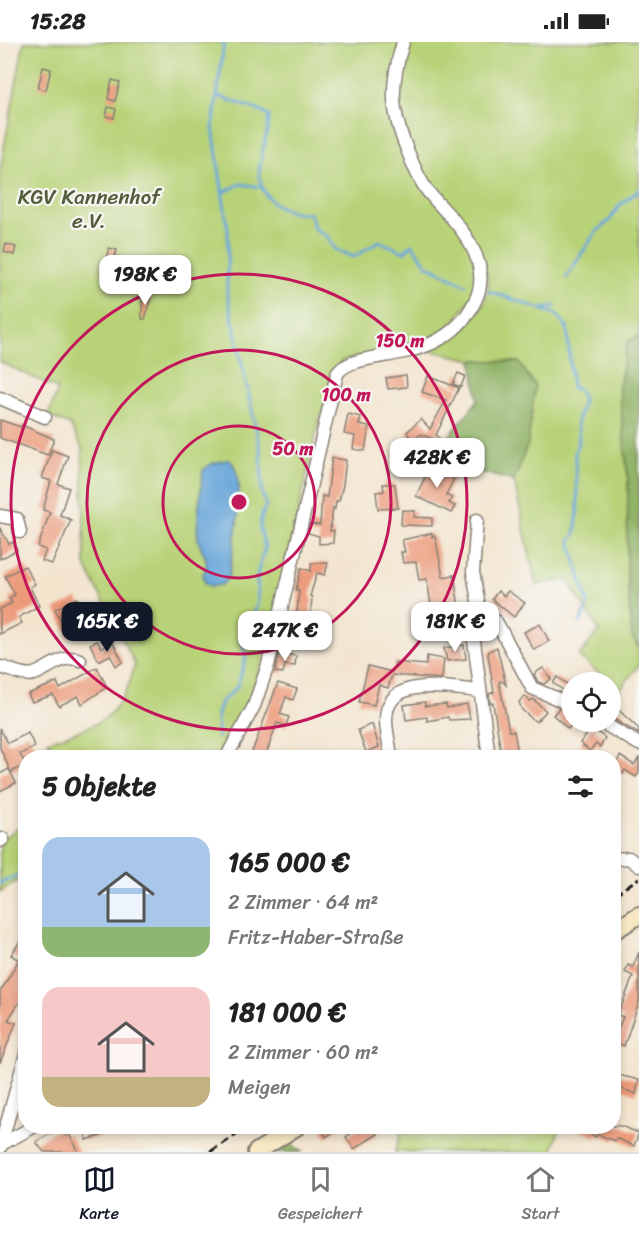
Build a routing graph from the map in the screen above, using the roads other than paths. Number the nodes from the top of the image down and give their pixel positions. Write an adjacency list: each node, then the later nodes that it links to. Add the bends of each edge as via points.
1 (403, 42): 14 (street, via 392,92 398,125 421,182 462,230 474,252 482,272 479,293 463,320 435,343 349,364 339,370 268,665 254,706)
2 (0, 398): 3 (street)
3 (45, 417)
4 (0, 516): 6 (street, via 16,519)
5 (477, 520): 7 (street, via 472,572)
6 (20, 532)
7 (480, 612): 10 (street, via 473,624); 11 (street, via 497,622 532,688)
8 (80, 660): 9 (street, via 64,660 33,674)
9 (0, 667)
10 (480, 691): 15 (street, via 424,687 401,693 392,701 386,718); 16 (street)
11 (561, 700)
12 (618, 732): 13 (street)
13 (639, 744)
14 (230, 750)
15 (390, 750)
16 (488, 750)
17 (621, 859): 18 (street, via 629,858)
18 (639, 866)
19 (639, 915): 20 (street)
20 (621, 927)
21 (18, 1082): 24 (street)
22 (21, 1134): 24 (street)
23 (285, 1134): 25 (street)
24 (0, 1146)
25 (256, 1152)

